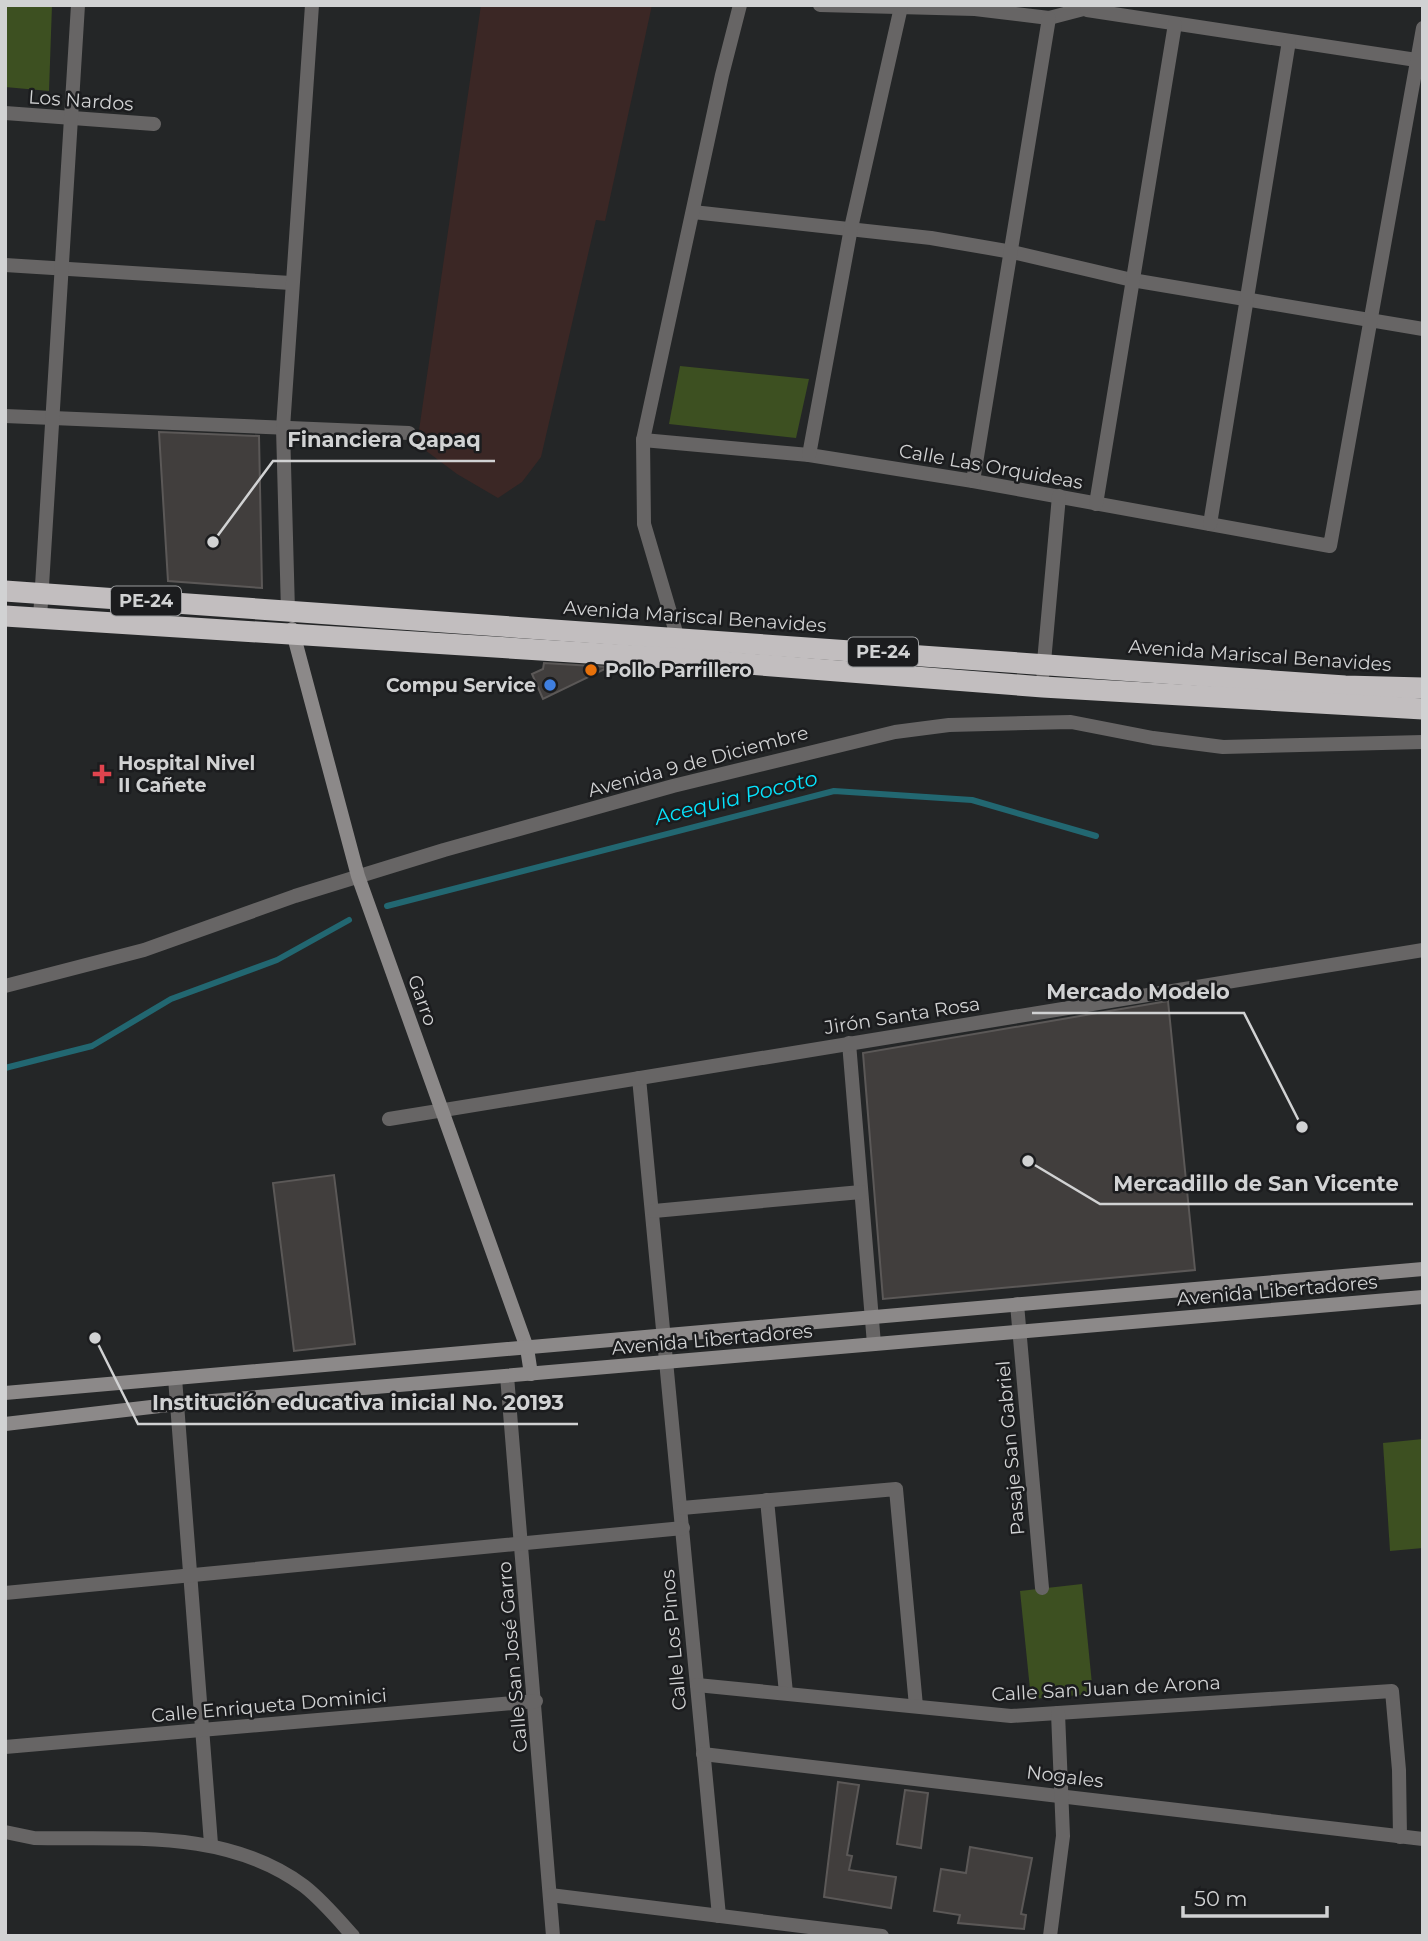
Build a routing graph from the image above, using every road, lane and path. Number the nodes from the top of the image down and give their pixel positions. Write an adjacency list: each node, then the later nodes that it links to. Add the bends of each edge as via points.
1 (78, 5): 13 (street)
2 (312, 5): 21 (street)
3 (740, 5): 15 (street)
4 (820, 5): 5 (street)
5 (901, 7): 7 (street); 16 (street)
6 (1091, 8): 7 (street); 8 (street)
7 (1049, 18): 17 (street)
8 (1175, 24): 10 (street); 20 (street)
9 (1423, 28): 11 (street)
10 (1289, 41): 11 (street); 22 (street)
11 (1420, 61): 23 (street)
12 (5, 113): 13 (street, Los Nardos)
13 (71, 118): 14 (street, Los Nardos); 19 (street)
14 (154, 124)
15 (693, 212): 16 (street); 29 (street)
16 (851, 228): 17 (street); 30 (street)
17 (1012, 253): 20 (street); 31 (street)
18 (5, 265): 19 (street)
19 (62, 269): 21 (street); 26 (street)
20 (1132, 281): 22 (street); 33 (street)
21 (291, 283): 27 (street)
22 (1247, 300): 23 (street); 34 (street)
23 (1371, 320): 24 (street); 34 (street, Calle Las Orquideas, via 1330,546)
24 (1423, 329)
25 (5, 416): 26 (street)
26 (53, 419): 27 (street); 36 (street)
27 (283, 428): 28 (street); 37 (street)
28 (409, 433)
29 (643, 440): 30 (street, Calle Las Orquideas); 41 (street, via 644,524)
30 (809, 455): 31 (street, Calle Las Orquideas)
31 (973, 481): 32 (street, Calle Las Orquideas)
32 (1059, 496): 33 (street, Calle Las Orquideas); 43 (street)
33 (1097, 504): 34 (street, Calle Las Orquideas)
34 (1210, 524)
35 (5, 591): 36 (highway, Avenida Mariscal Benavides / PE-24)
36 (42, 593): 37 (highway, Avenida Mariscal Benavides / PE-24); 39 (street)
37 (288, 611): 40 (street, Garro); 41 (highway, Avenida Mariscal Benavides / PE-24)
38 (5, 616): 39 (highway, PE-24)
39 (40, 618): 40 (highway, PE-24)
40 (293, 635): 42 (highway, PE-24); 48 (street, Garro)
41 (678, 638): 42 (street); 43 (highway, Avenida Mariscal Benavides / PE-24)
42 (683, 659): 44 (highway, PE-24)
43 (1044, 663): 44 (street); 45 (highway, Avenida Mariscal Benavides / PE-24)
44 (1043, 687): 46 (highway, PE-24)
45 (1423, 688)
46 (1423, 709)
47 (1423, 742): 48 (street, Avenida 9 de Diciembre, via 1223,747 1072,722 950,725 856,741 673,786)
48 (358, 876): 50 (street, Avenida 9 de Diciembre, via 144,950); 53 (street, Garro)
49 (1423, 950): 51 (street, Jirón Santa Rosa)
50 (5, 986)
51 (849, 1043): 52 (street, Jirón Santa Rosa); 55 (street)
52 (639, 1078): 53 (street, Jirón Santa Rosa); 56 (street, Calle Los Pinos)
53 (443, 1111): 54 (street, Jirón Santa Rosa); 64 (street, Garro)
54 (389, 1119)
55 (862, 1192): 56 (street); 60 (street)
56 (654, 1210): 62 (street, Calle Los Pinos)
57 (1423, 1269): 59 (street, Avenida Libertadores)
58 (1423, 1297): 61 (street, Avenida Libertadores)
59 (1017, 1304): 60 (street, Avenida Libertadores); 61 (street, Pasaje San Gabriel)
60 (872, 1318): 62 (street, Avenida Libertadores); 63 (street)
61 (1019, 1331): 63 (street, Avenida Libertadores); 77 (street, Pasaje San Gabriel)
62 (664, 1336): 64 (street, Avenida Libertadores); 65 (street, Calle Los Pinos)
63 (874, 1344): 65 (street, Avenida Libertadores)
64 (527, 1348): 66 (street, Garro); 68 (street, Avenida Libertadores)
65 (668, 1362): 66 (street, Avenida Libertadores); 73 (street, Calle Los Pinos)
66 (531, 1374): 67 (street, Avenida Libertadores)
67 (508, 1376): 70 (street, Avenida Libertadores); 75 (street, Calle San José Garro)
68 (174, 1378): 69 (street, Avenida Libertadores); 70 (street)
69 (5, 1393)
70 (177, 1404): 71 (street, Avenida Libertadores); 76 (street)
71 (5, 1424)
72 (767, 1500): 73 (street); 80 (street); 82 (street, via 896,1489)
73 (682, 1508): 74 (street, Calle Los Pinos)
74 (683, 1528): 75 (street); 79 (street, Calle Los Pinos)
75 (522, 1543): 76 (street); 81 (street, Calle San José Garro)
76 (189, 1575): 78 (street); 84 (street)
77 (1042, 1588)
78 (5, 1593)
79 (697, 1685): 80 (street, Calle San Juan de Arona); 86 (street, Calle Los Pinos)
80 (786, 1693): 82 (street, Calle San Juan de Arona)
81 (536, 1701): 84 (street, Calle Enriqueta Dominici); 92 (street, Calle San José Garro)
82 (916, 1706): 83 (street, Calle San Juan de Arona, via 1011,1716)
83 (1058, 1713): 87 (street); 89 (street, Calle San Juan de Arona, via 1392,1691)
84 (203, 1731): 85 (street, Calle Enriqueta Dominici); 91 (street)
85 (5, 1747)
86 (702, 1754): 87 (street, Nogales); 93 (street, Calle Los Pinos)
87 (1063, 1795): 89 (street, Nogales); 97 (street, via 1063,1836)
88 (5, 1832): 91 (street, via 34,1838)
89 (1400, 1836): 90 (street, Nogales)
90 (1423, 1839)
91 (211, 1844): 94 (street, via 281,1871 305,1887)
92 (550, 1895): 93 (street); 95 (street, Calle San José Garro)
93 (719, 1916): 96 (street)
94 (353, 1936)
95 (553, 1936)
96 (881, 1936)
97 (1049, 1936)

